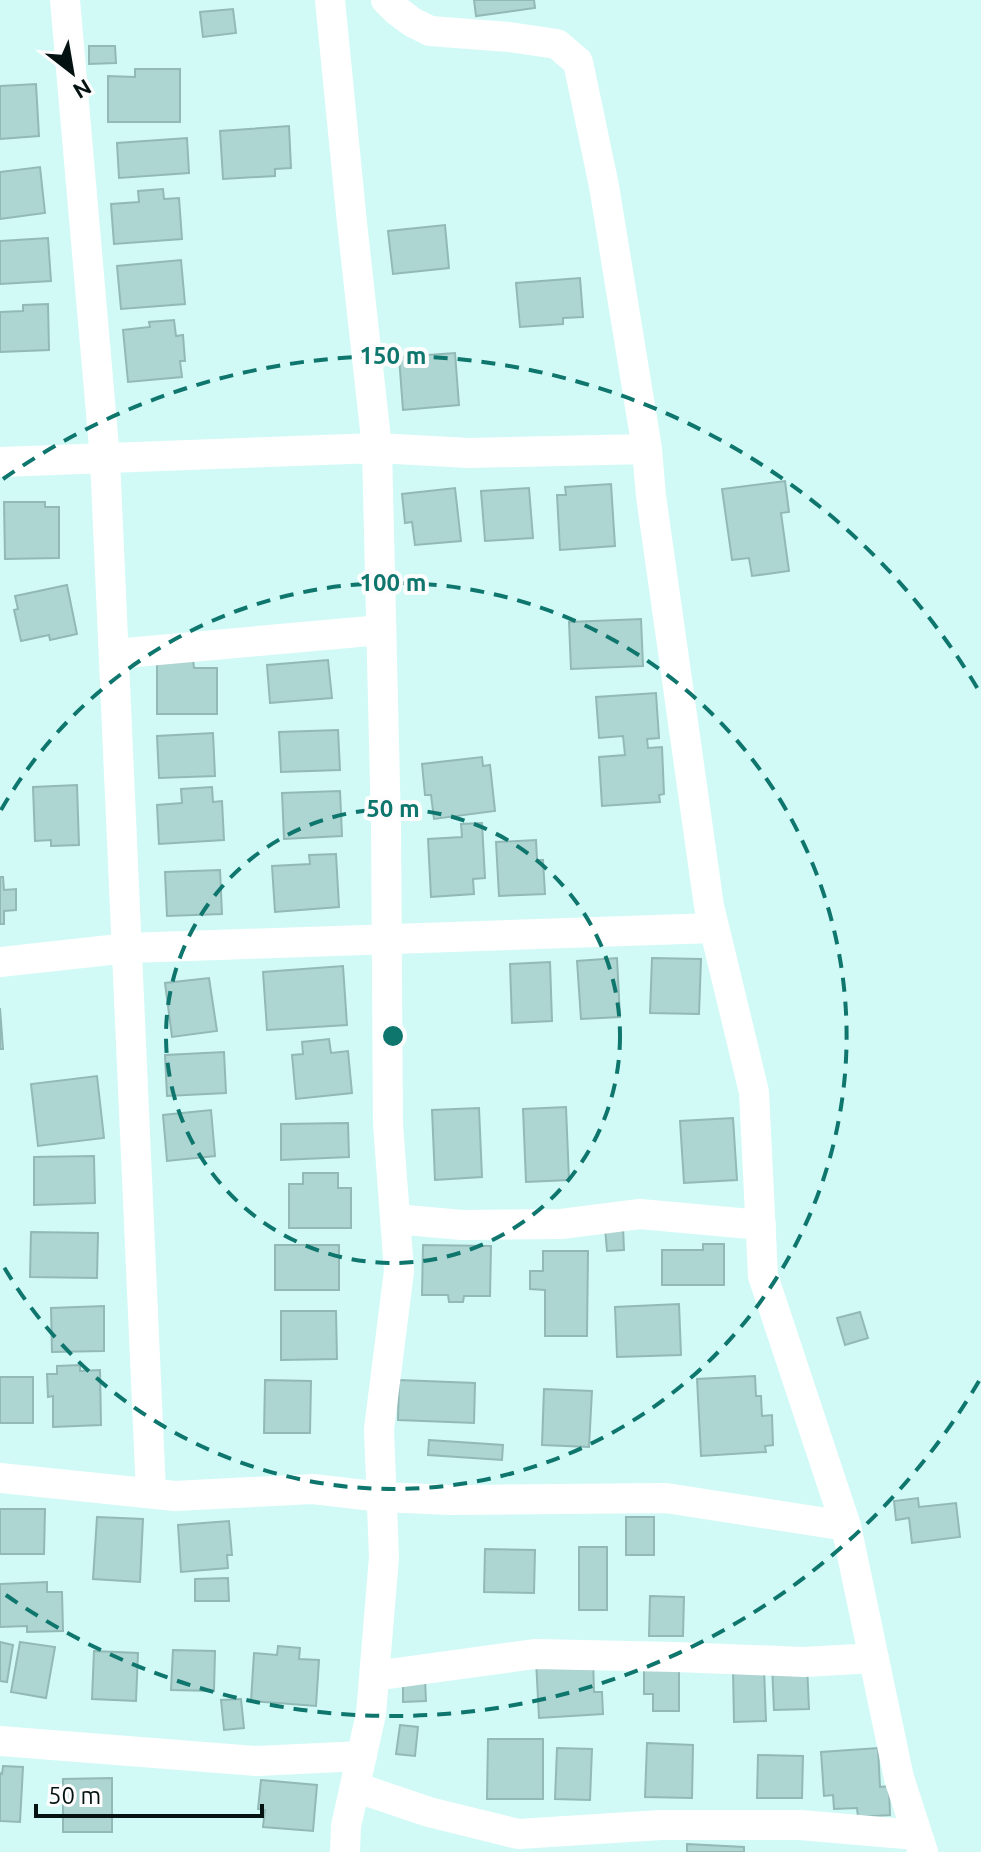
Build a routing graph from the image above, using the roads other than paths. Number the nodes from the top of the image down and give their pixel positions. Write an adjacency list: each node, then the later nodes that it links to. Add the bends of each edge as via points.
1 (65, 0): 6 (street)
2 (330, 0): 4 (street)
3 (386, 0): 5 (street, via 430,31 557,44 578,62)
4 (377, 448): 5 (street, via 469,453); 6 (street); 8 (street)
5 (647, 449): 10 (street)
6 (105, 459): 7 (street); 9 (street)
7 (0, 462)
8 (381, 630): 9 (street); 11 (street)
9 (114, 654): 12 (street)
10 (714, 928): 11 (street); 15 (street, via 754,1092)
11 (387, 939): 12 (street); 14 (street, via 388,1124)
12 (128, 948): 13 (street); 17 (street)
13 (0, 962)
14 (395, 1219): 15 (street, via 561,1224 640,1214); 18 (street, via 399,1271 379,1429)
15 (761, 1225): 19 (street, via 763,1276)
16 (0, 1478): 17 (street)
17 (151, 1493): 18 (street, via 313,1489)
18 (382, 1497): 19 (street, via 666,1498); 21 (street, via 384,1557)
19 (846, 1526): 20 (street)
20 (874, 1658): 21 (street, via 804,1662 535,1654); 25 (street, via 899,1778)
21 (374, 1676): 23 (street)
22 (0, 1741): 23 (street, via 257,1761)
23 (362, 1756): 24 (street)
24 (355, 1787): 25 (street, via 518,1834 661,1825 800,1825); 26 (street)
25 (920, 1844)
26 (345, 1852)

